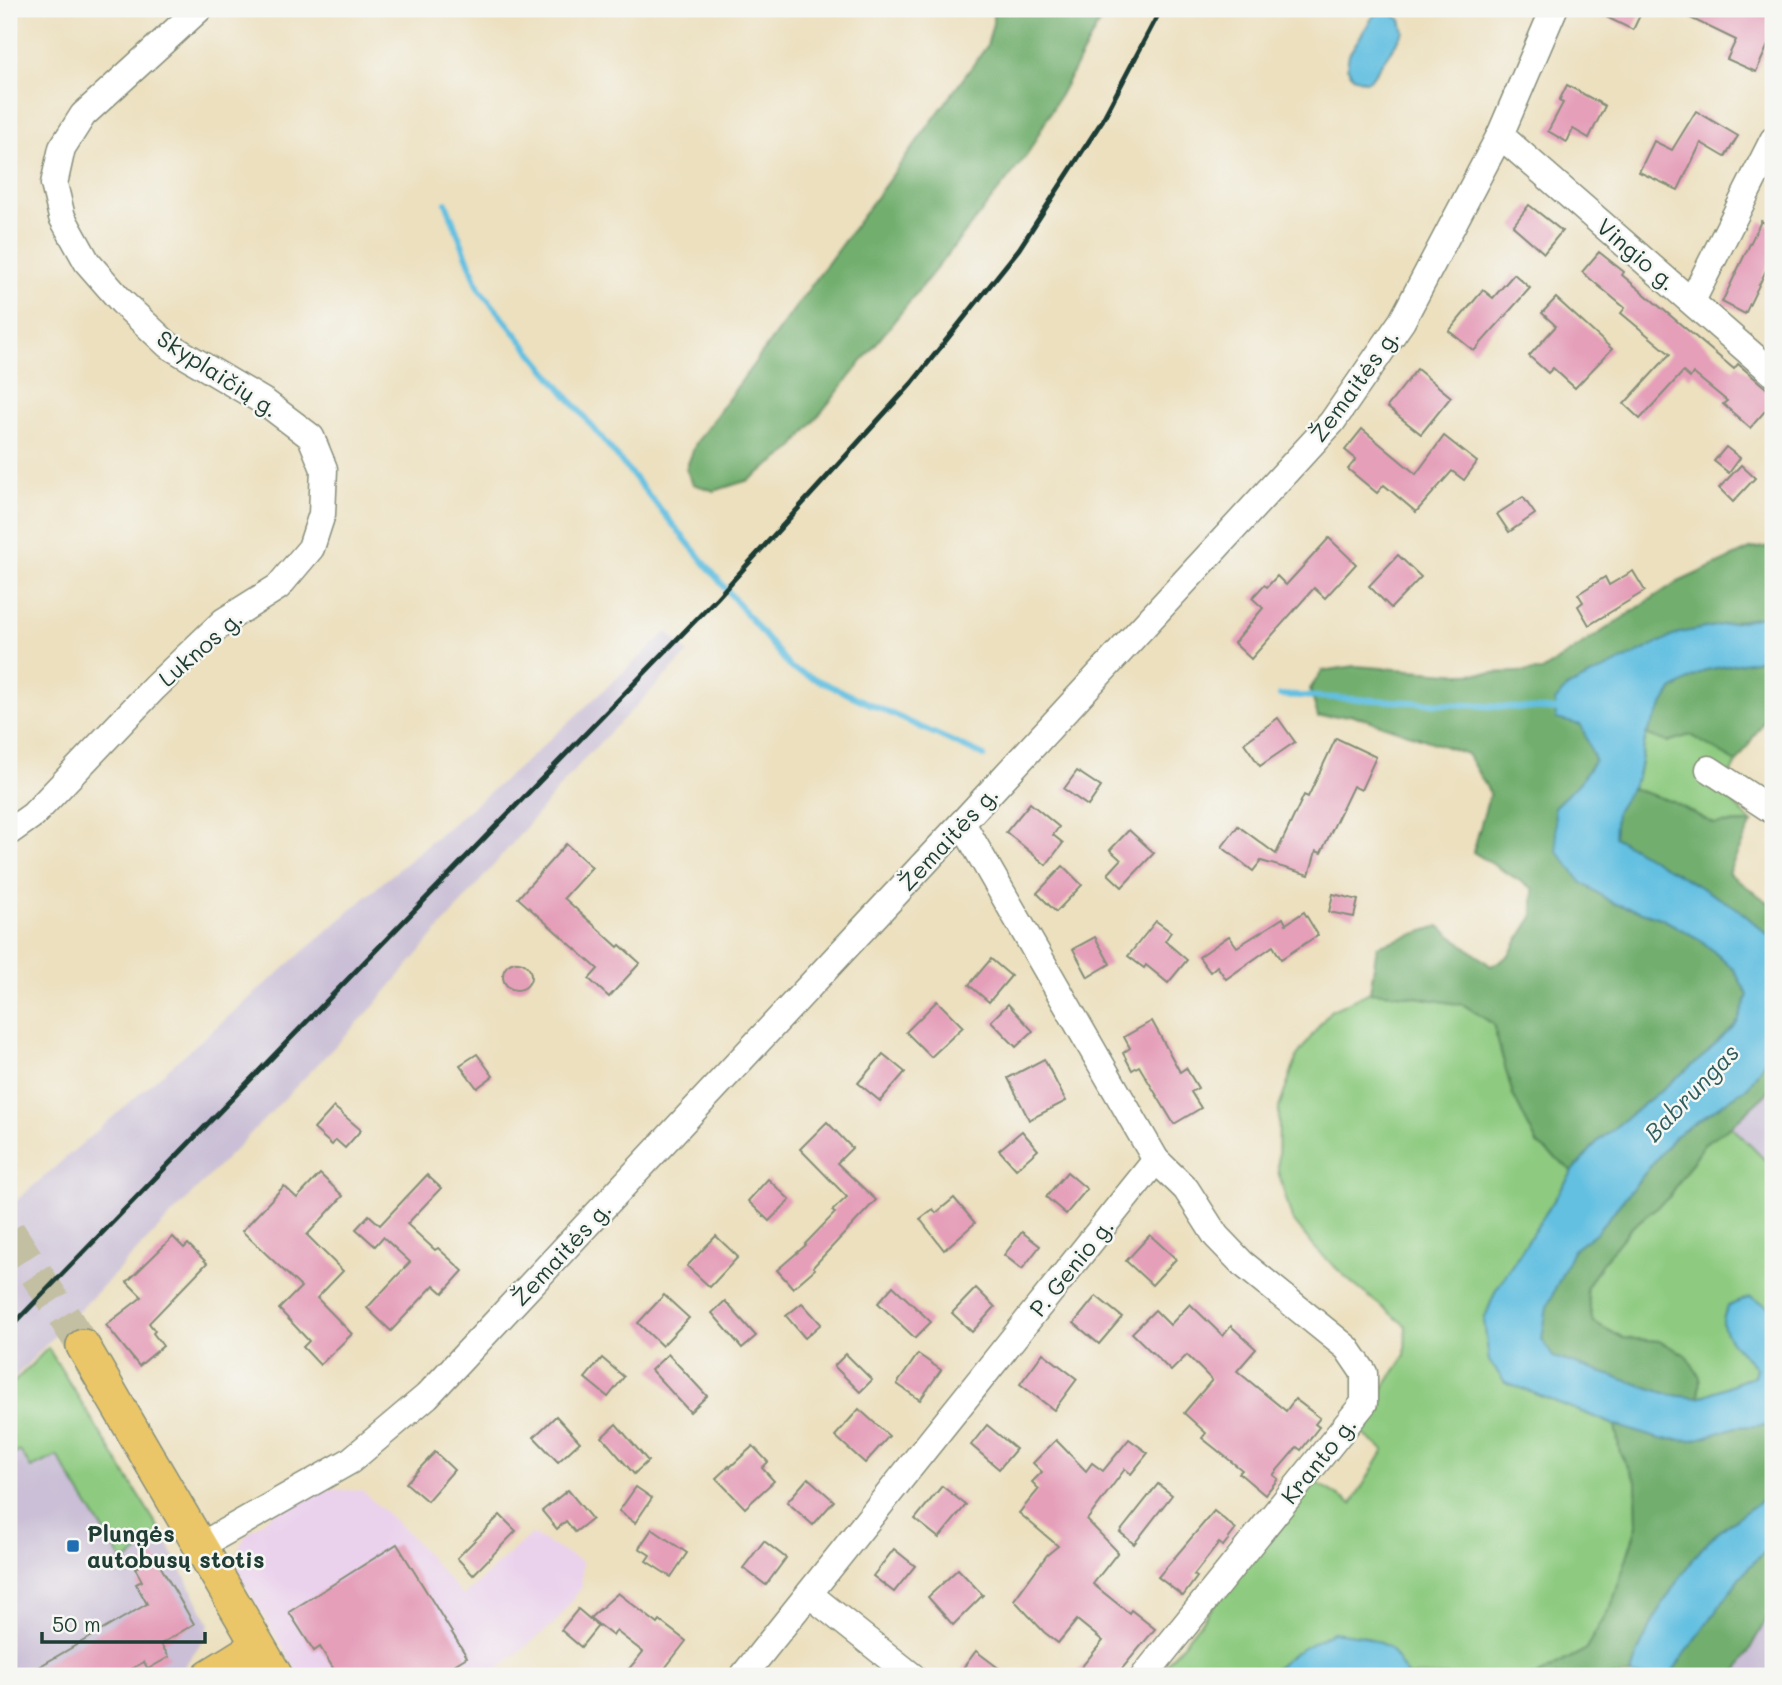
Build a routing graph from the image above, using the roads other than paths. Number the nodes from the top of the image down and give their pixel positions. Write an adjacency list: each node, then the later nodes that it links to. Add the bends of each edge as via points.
1 (199, 9): 7 (street, Skyplaičių g., via 83,115 62,148 54,184 62,217 88,261 122,303 168,345 266,403)
2 (1554, 9): 3 (street, Žemaitės g.)
3 (1500, 135): 5 (street, Vingio g.); 10 (street, Žemaitės g., via 1402,320 1332,422)
4 (1773, 140): 5 (street)
5 (1692, 302): 6 (street, Vingio g.)
6 (1773, 373)
7 (311, 437): 11 (street, Luknos g., via 324,469 322,514 311,548 278,587 223,621 33,815)
8 (1709, 769): 9 (street)
9 (1773, 811)
10 (962, 823): 12 (street); 14 (street, Žemaitės g., via 428,1396 350,1461)
11 (9, 832)
12 (1156, 1160): 15 (street, P. Genio g.); 21 (street, Kranto g., via 1186,1189 1216,1236 1242,1263 1347,1348 1364,1373 1364,1403)
13 (83, 1346): 14 (main road)
14 (200, 1546): 16 (main road)
15 (809, 1594): 19 (street, P. Genio g.); 20 (street)
16 (257, 1646): 17 (main road); 18 (main road)
17 (209, 1676)
18 (276, 1676)
19 (743, 1676)
20 (912, 1676)
21 (1144, 1676)

